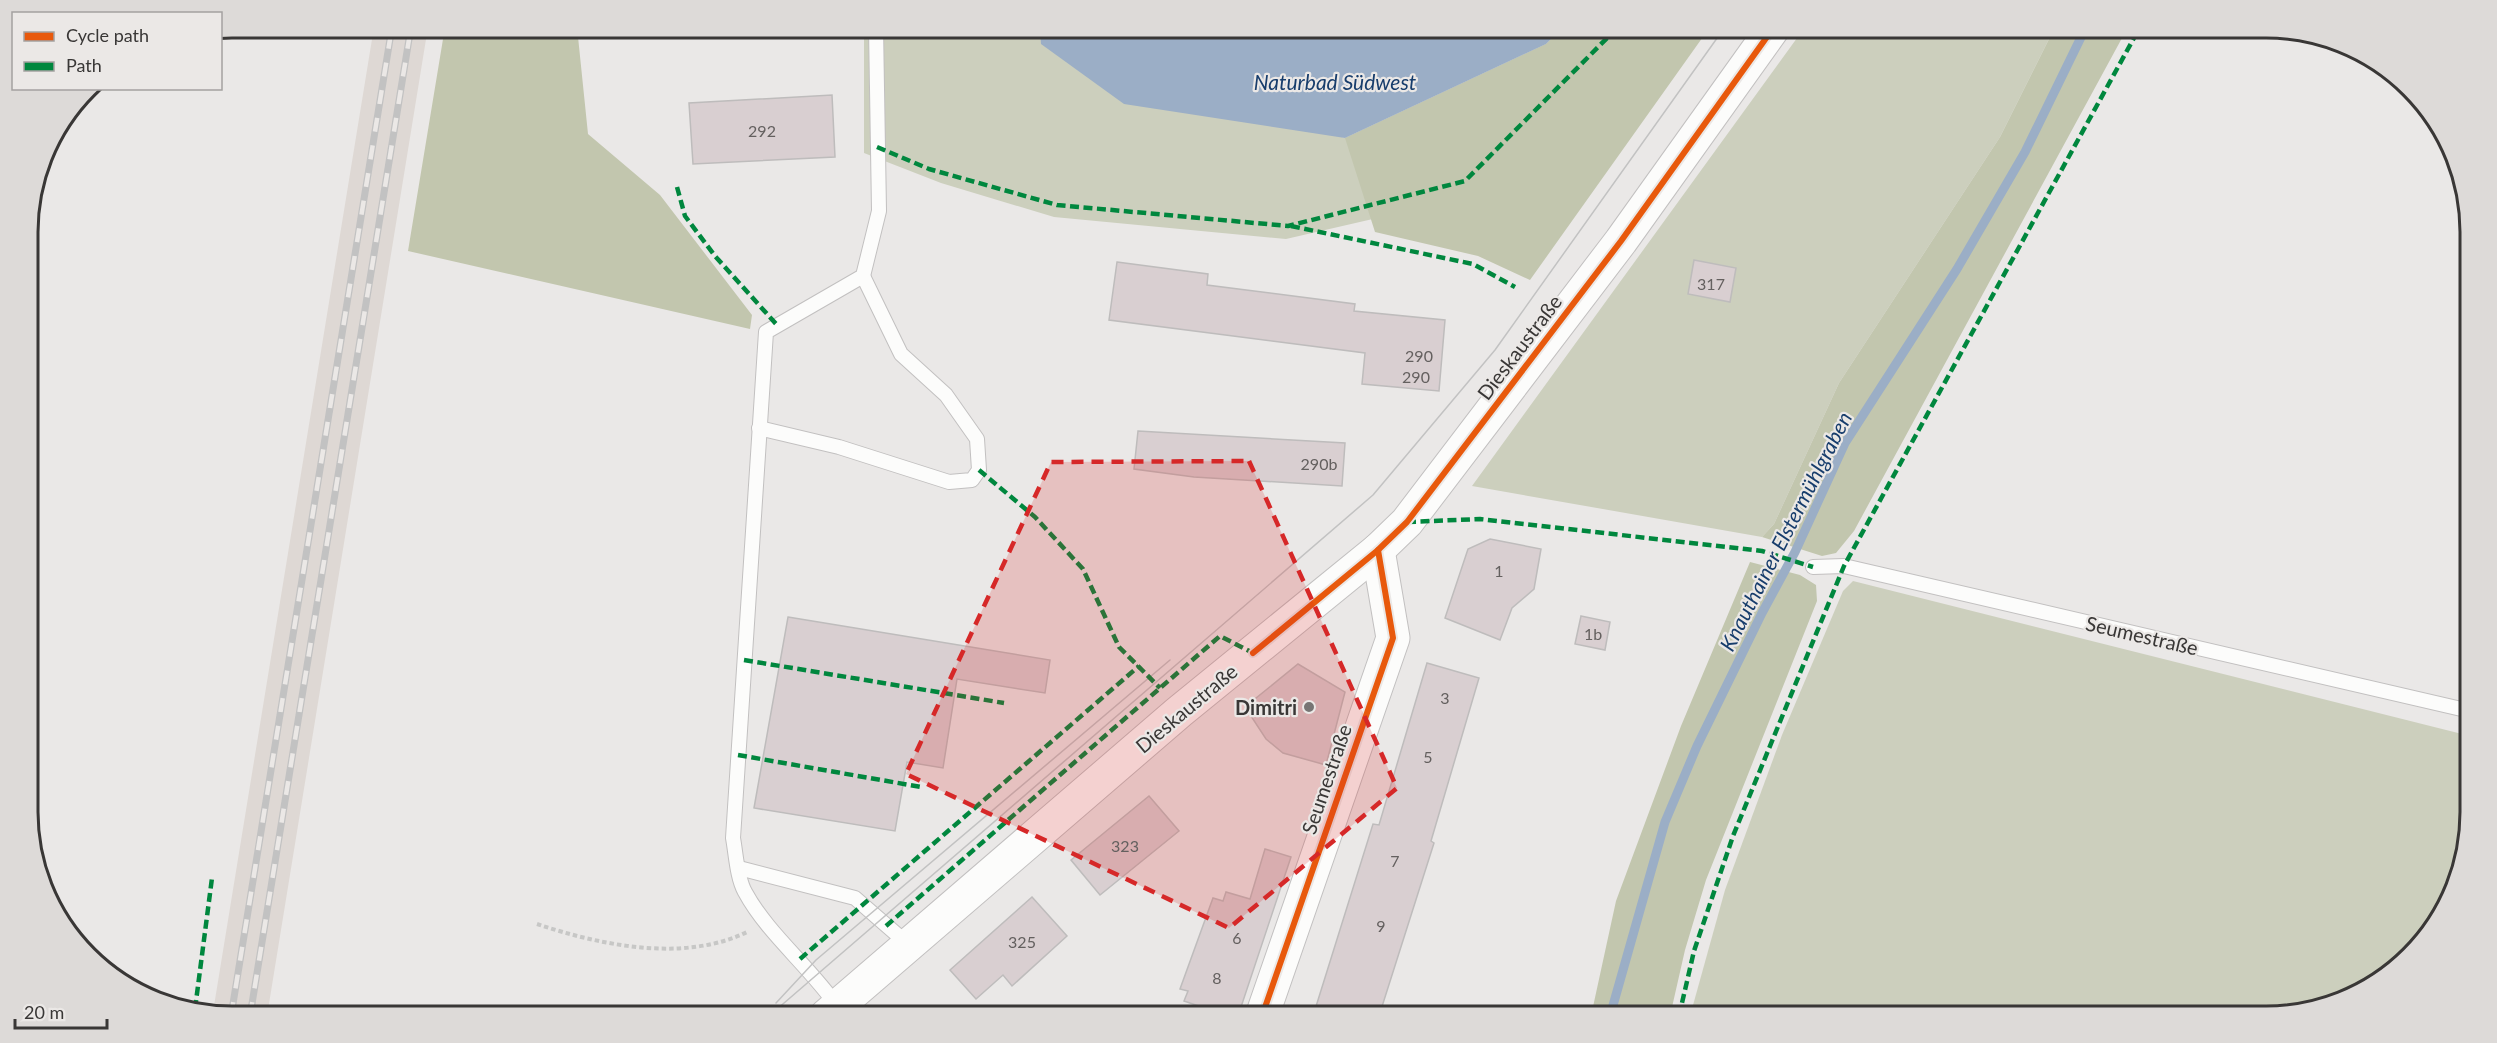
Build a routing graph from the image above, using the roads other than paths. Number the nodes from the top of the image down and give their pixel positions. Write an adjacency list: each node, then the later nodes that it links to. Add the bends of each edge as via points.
1 (876, 38): 3 (lane, via 879,211)
2 (1766, 38): 5 (main road, Dieskaustraße, via 1621,241 1407,522)
3 (863, 276): 4 (lane, via 766,332); 4 (lane, via 901,354 946,395 977,439 979,470 972,480 949,482 838,447)
4 (759, 428): 8 (lane, via 733,838)
5 (1378, 550): 9 (main road, Dieskaustraße, via 1179,712); 10 (main road, Seumestraße, via 1393,638)
6 (1813, 567): 7 (lane, Seumestraße, via 1844,566)
7 (2460, 709)
8 (739, 868): 9 (lane, via 855,898); 11 (lane, via 744,890 766,922 817,977)
9 (909, 945): 12 (main road, Dieskaustraße)
10 (1266, 1005)
11 (830, 1006)
12 (838, 1006)

